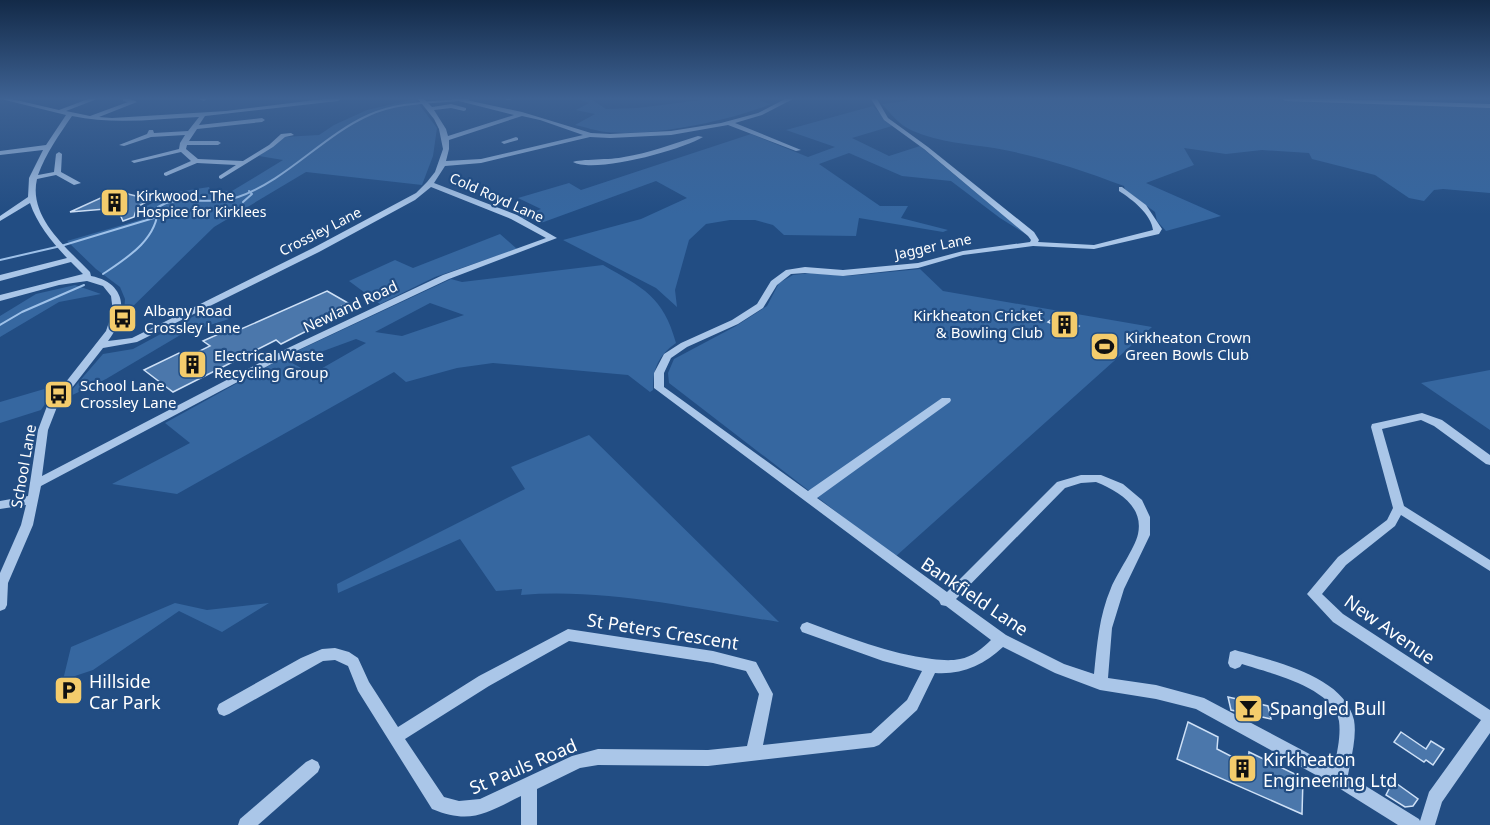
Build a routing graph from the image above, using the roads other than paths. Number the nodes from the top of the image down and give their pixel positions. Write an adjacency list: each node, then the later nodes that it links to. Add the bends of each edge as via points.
1 (54, 138): 17 (street)
2 (140, 138): 15 (street)
3 (187, 138): 16 (street)
4 (280, 138): 25 (street)
5 (451, 138): 11 (street)
6 (578, 138): 18 (street)
7 (675, 138): 14 (street)
8 (698, 138): 14 (street)
9 (766, 138): 19 (street)
10 (909, 138): 37 (street, via 1031,234)
11 (446, 139): 26 (street)
12 (510, 141): 18 (street)
13 (218, 143): 16 (street)
14 (681, 143): 24 (street, via 620,162 592,167)
15 (122, 145)
16 (182, 146): 22 (street); 23 (street)
17 (48, 147): 20 (street); 29 (street)
18 (521, 150): 26 (street, via 481,161)
19 (798, 150)
20 (0, 153)
21 (59, 154): 27 (street)
22 (134, 161)
23 (196, 161): 25 (street); 28 (street)
24 (576, 162)
25 (244, 163): 30 (street)
26 (440, 164): 32 (street)
27 (57, 173): 29 (street); 31 (street)
28 (166, 174)
29 (33, 177): 34 (street)
30 (221, 177)
31 (77, 183)
32 (430, 184): 36 (street, Cold Royd Lane, via 514,217); 42 (street, Crossley Lane, via 338,239 134,340)
33 (1122, 189): 37 (street, Jagger Lane, via 1143,205 1158,229 1156,232 1094,248)
34 (30, 199): 35 (street); 38 (street, via 43,226)
35 (0, 219)
36 (553, 238): 46 (street, Newland Road, via 446,277 291,350)
37 (1033, 244): 43 (street, Jagger Lane, via 963,253 918,266 843,273 789,272 774,283 760,306 667,356)
38 (74, 260): 39 (street); 40 (street)
39 (86, 277): 41 (street); 42 (street, School Lane, via 107,284 117,293 116,318)
40 (0, 278)
41 (0, 298)
42 (101, 345): 46 (street, School Lane, via 52,406 43,430)
43 (659, 373): 47 (street, Bankfield Lane, via 659,388)
44 (946, 400): 47 (street)
45 (1490, 461): 50 (street, via 1422,416 1376,427)
46 (38, 483): 48 (street, School Lane)
47 (808, 497): 52 (street, Bankfield Lane)
48 (33, 500): 49 (street); 53 (street, School Lane, via 27,525 2,583)
49 (0, 506)
50 (1400, 508): 51 (street); 60 (street, New Avenue, via 1391,523 1342,561 1314,594 1338,618)
51 (1490, 567)
52 (946, 601): 55 (street, Bankfield Lane); 58 (street, via 1061,485 1097,478 1119,487 1138,503 1144,517 1144,535 1117,589 1105,628)
53 (0, 605)
54 (807, 628): 57 (street, via 879,655)
55 (1001, 639): 57 (street, via 978,660 957,667); 58 (street, Bankfield Lane, via 1060,669)
56 (1235, 663): 64 (street, via 1235,656 1303,679 1332,696 1346,720)
57 (932, 665): 62 (street, St Pauls Road, via 912,705 874,740)
58 (1100, 683): 64 (street, Bankfield Lane, via 1199,703)
59 (224, 709): 61 (street, St Pauls Road, via 306,662 335,654 353,662 363,686)
60 (1489, 726): 69 (street, via 1435,798)
61 (396, 736): 62 (street, St Peters Crescent, via 568,635 751,666 766,694); 65 (street, St Pauls Road, via 427,789 451,809 481,807)
62 (753, 754): 65 (street, St Pauls Road, via 708,758 598,757 578,761)
63 (312, 767): 66 (street)
64 (1340, 779): 68 (street, Bankfield Lane)
65 (529, 784): 67 (street)
66 (246, 825)
67 (530, 825)
68 (1413, 825)
69 (1426, 825)

